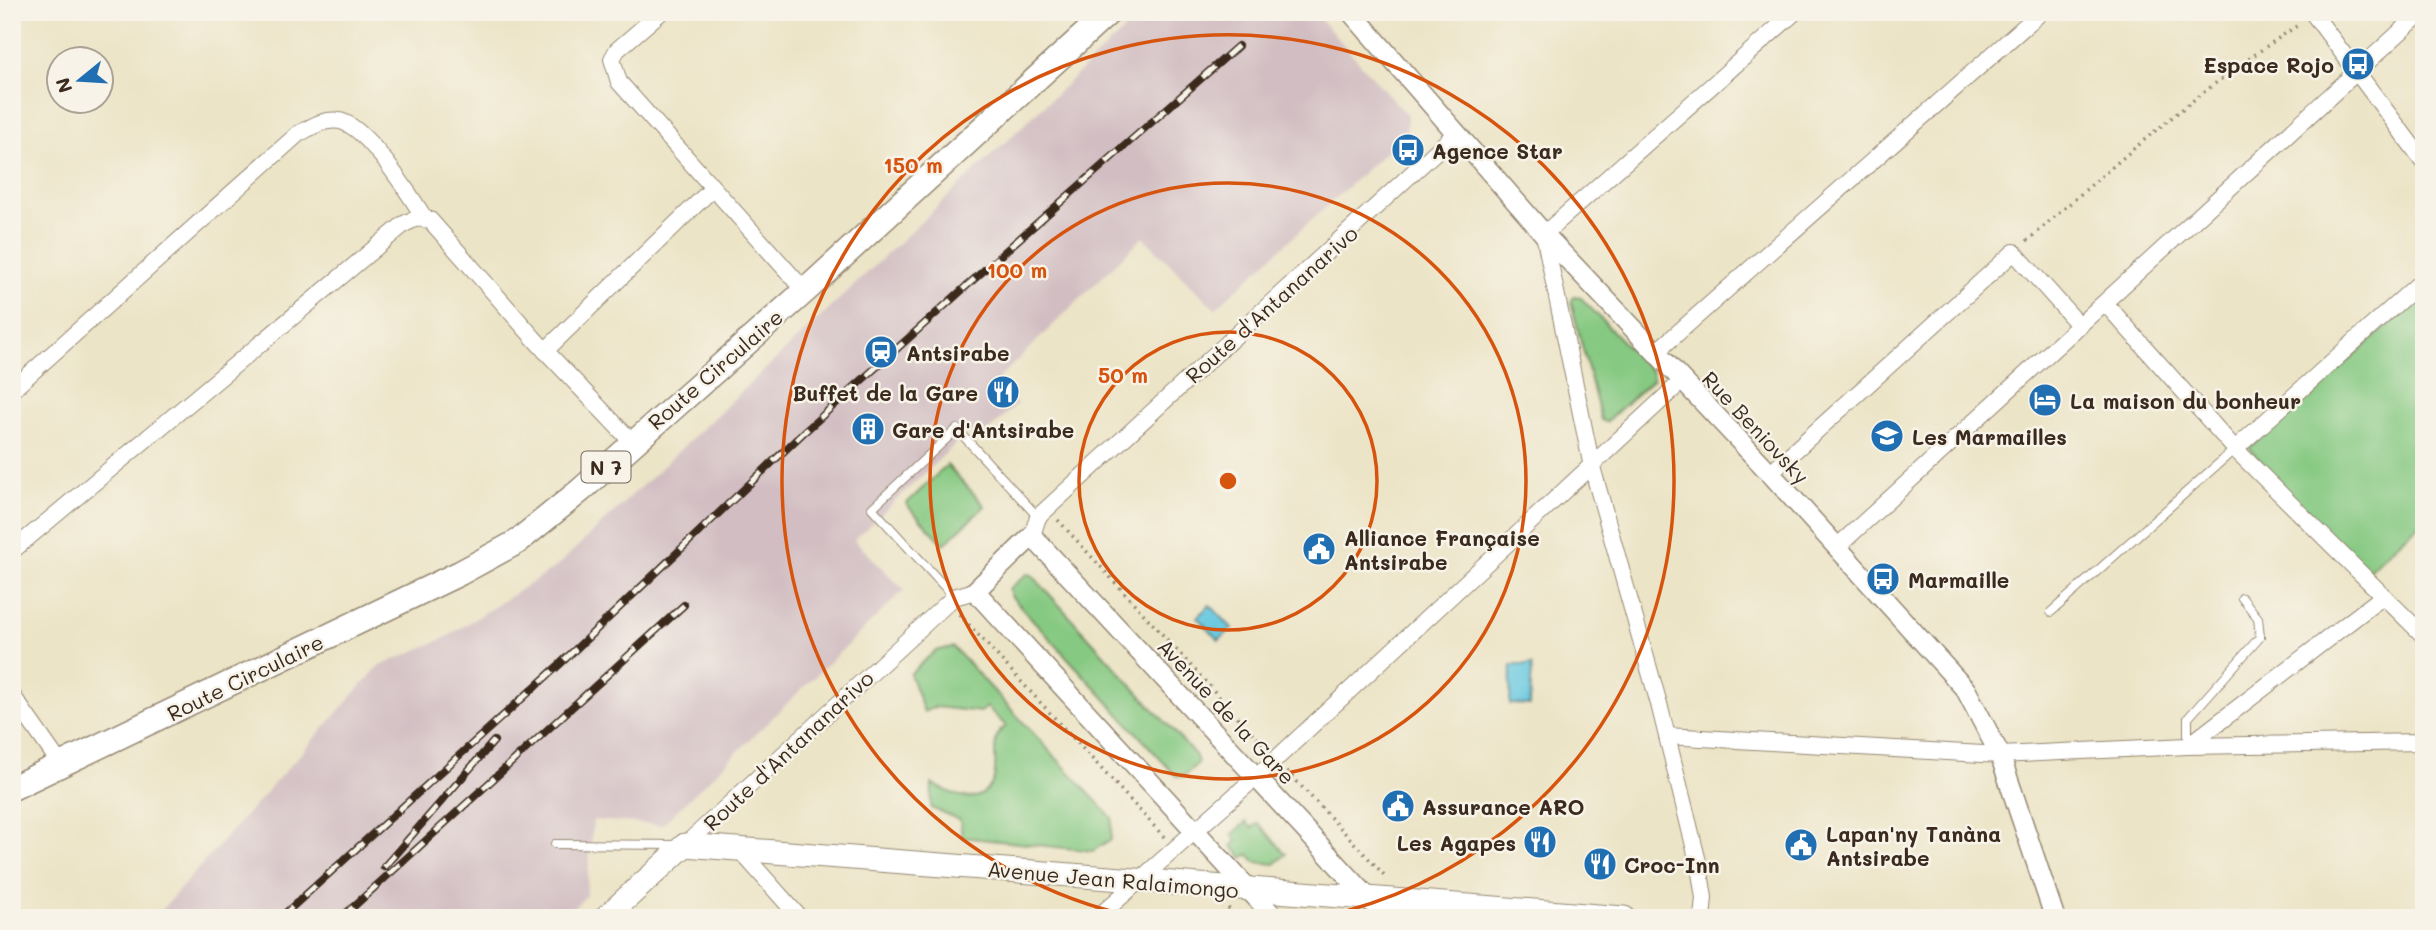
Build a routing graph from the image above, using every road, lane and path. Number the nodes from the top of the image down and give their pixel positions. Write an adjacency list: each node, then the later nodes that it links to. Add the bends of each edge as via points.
1 (661, 12): 11 (street, via 617,50 613,69 619,82)
2 (1109, 12): 16 (main road, Route Circulaire / N 7)
3 (1351, 12): 9 (street, Rue Beniovsky)
4 (1796, 12): 13 (street)
5 (2041, 12): 20 (street)
6 (2422, 12): 8 (street)
7 (2313, 14): 8 (street); 14 (path, via 2153,131)
8 (2358, 72): 10 (street); 17 (street)
9 (1456, 133): 13 (street, Rue Beniovsky); 27 (street, Route d'Antananarivo)
10 (2424, 162)
11 (713, 188): 16 (street); 19 (street)
12 (425, 219): 19 (street, via 447,237); 22 (street, via 397,176 357,130 341,121 323,121 299,134); 30 (street, via 404,224)
13 (1544, 234): 20 (street, Rue Beniovsky); 25 (street)
14 (2014, 252): 18 (street); 26 (street)
15 (2424, 279): 24 (street)
16 (805, 290): 23 (main road, Route Circulaire / N 7)
17 (2105, 303): 18 (street); 24 (street)
18 (2080, 326): 29 (street)
19 (545, 351): 23 (street)
20 (1656, 353): 21 (street, Rue Beniovsky)
21 (1682, 381): 25 (street); 26 (street, Rue Beniovsky)
22 (12, 390)
23 (632, 442): 43 (main road, Route Circulaire / N 7, via 517,542)
24 (2235, 449): 32 (street); 35 (lane)
25 (1592, 467): 38 (street); 42 (street)
26 (1770, 473): 29 (street, Rue Beniovsky)
27 (1043, 512): 28 (street, Route d'Antananarivo); 34 (lane, via 957,429 872,508); 42 (path)
28 (1032, 536): 31 (street); 44 (street, Avenue de la Gare)
29 (1837, 547): 41 (street, Rue Beniovsky, via 1966,690)
30 (12, 551)
31 (975, 591): 34 (street, Route d'Antananarivo); 46 (street)
32 (2382, 597): 36 (street); 40 (street)
33 (2242, 598): 40 (lane, via 2258,618 2260,637 2188,718)
34 (951, 599): 48 (street, Route d'Antananarivo); 50 (path)
35 (2051, 612)
36 (2424, 636)
37 (12, 695): 43 (street)
38 (1667, 737): 41 (street); 63 (street, via 1699,866)
39 (2424, 742): 40 (street)
40 (2188, 746): 41 (street)
41 (2000, 755): 64 (street, Rue Beniovsky)
42 (1276, 758): 44 (street); 55 (path)
43 (61, 765): 45 (main road, Route Circulaire / N 7)
44 (1256, 776): 46 (street); 54 (street, Avenue de la Gare)
45 (12, 788)
46 (1194, 829): 50 (street); 53 (street)
47 (555, 844): 48 (lane)
48 (685, 845): 49 (main road, Avenue Jean Ralaimongo); 56 (main road, Route d'Antananarivo)
49 (738, 848): 51 (main road, Avenue Jean Ralaimongo); 57 (street)
50 (1174, 848): 51 (street)
51 (1138, 880): 52 (main road, Avenue Jean Ralaimongo); 58 (street)
52 (1207, 885): 53 (main road, Avenue Jean Ralaimongo); 59 (path)
53 (1250, 890): 54 (main road, Avenue Jean Ralaimongo); 60 (street)
54 (1369, 898): 55 (main road, Avenue Jean Ralaimongo); 61 (street, Avenue de la Gare)
55 (1409, 901): 62 (main road, Avenue Jean Ralaimongo)
56 (605, 918)
57 (800, 918)
58 (1097, 918)
59 (1237, 918)
60 (1275, 918)
61 (1387, 918)
62 (1624, 918)
63 (1702, 918)
64 (2055, 918)

